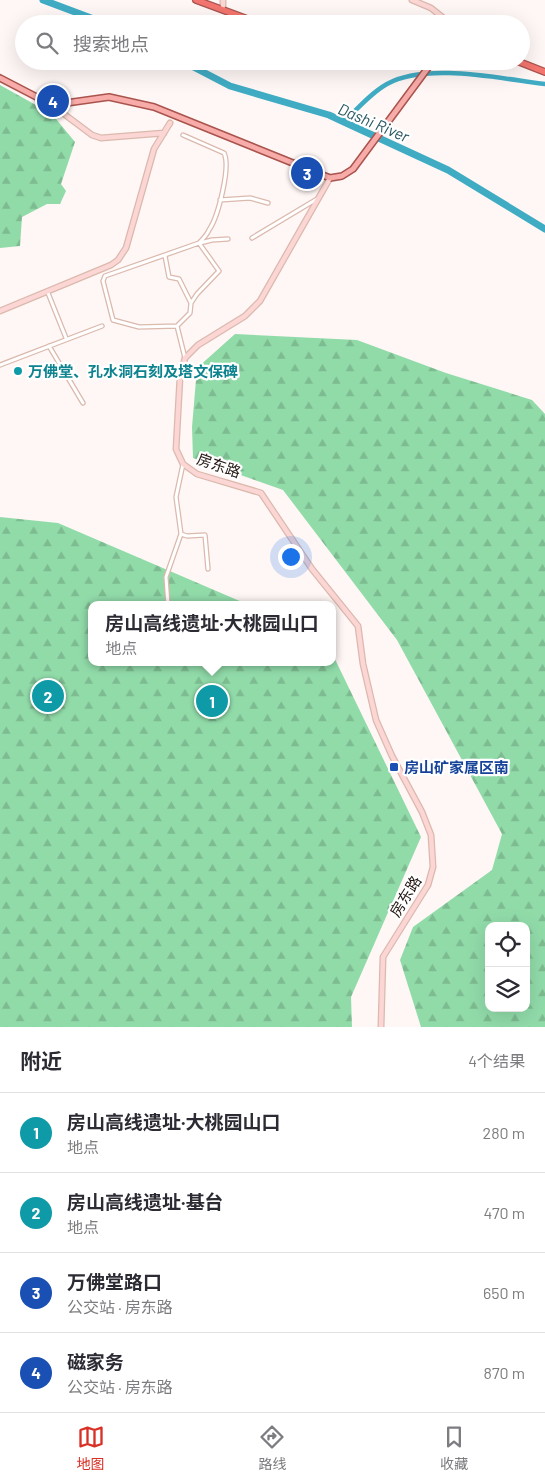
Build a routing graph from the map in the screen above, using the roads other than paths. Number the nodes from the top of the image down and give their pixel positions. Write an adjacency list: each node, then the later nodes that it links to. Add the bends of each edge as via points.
1 (196, 0): 5 (highway)
2 (223, 0): 4 (main road)
3 (412, 0): 6 (main road)
4 (223, 6)
5 (237, 15)
6 (440, 15)
7 (530, 66): 9 (highway)
8 (426, 70): 15 (main road, via 362,158 349,172)
9 (545, 72)
10 (0, 78): 11 (main road)
11 (52, 104): 13 (main road, via 92,135 101,138); 15 (main road, via 109,97 154,106)
12 (170, 123): 13 (main road)
13 (164, 133): 23 (main road, via 154,149 122,255 111,265)
14 (183, 135): 17 (street, via 224,153 228,165)
15 (330, 178): 16 (main road)
16 (319, 198): 19 (street); 30 (main road, via 260,301 245,316 198,345)
17 (220, 200): 18 (street, via 250,198); 21 (street, via 210,229)
18 (268, 203)
19 (252, 238)
20 (228, 239): 21 (street)
21 (199, 243): 22 (street); 24 (street, via 219,271)
22 (165, 256): 24 (street, via 169,277 179,279); 27 (street, via 105,276 103,281 113,320 140,327)
23 (48, 292): 25 (main road); 28 (street)
24 (191, 303): 27 (street, via 190,313)
25 (0, 311)
26 (102, 326): 28 (street)
27 (177, 326): 30 (street)
28 (66, 338): 29 (street)
29 (49, 346): 31 (street); 32 (street)
30 (185, 358): 33 (main road, 房东路, via 180,377 176,440 176,449)
31 (0, 365)
32 (83, 403)
33 (183, 464): 34 (street, via 176,497); 37 (main road, 房东路, via 197,474 261,492 312,569 358,626 376,720 422,812 433,857 428,885 383,958)
34 (181, 534): 35 (street, via 205,535); 36 (street, via 166,577)
35 (208, 569)
36 (168, 601)
37 (381, 1027)

